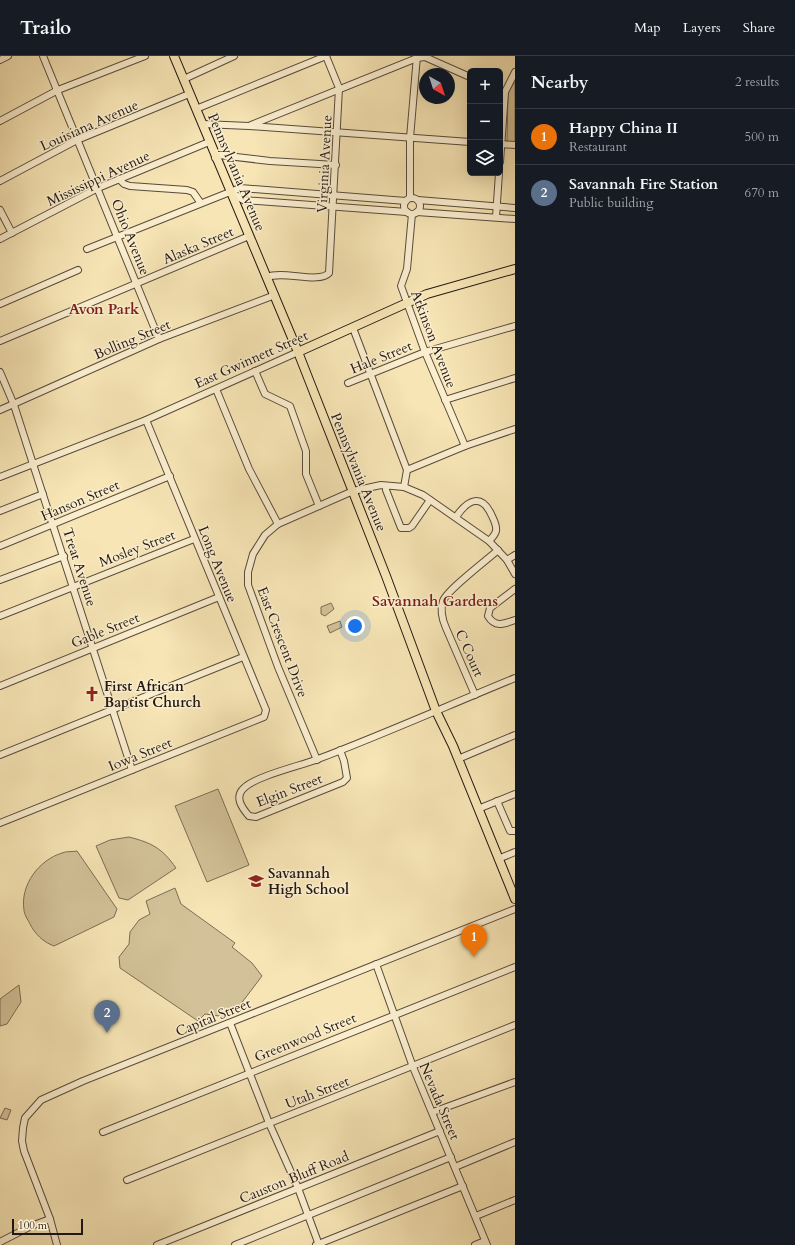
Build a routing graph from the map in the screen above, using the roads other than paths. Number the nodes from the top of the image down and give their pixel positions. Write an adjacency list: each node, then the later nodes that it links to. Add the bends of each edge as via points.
1 (8, 56): 8 (street)
2 (43, 56): 13 (street, Ohio Avenue)
3 (145, 56): 13 (street)
4 (174, 56): 11 (main road, Pennsylvania Avenue)
5 (234, 56): 11 (street)
6 (326, 56): 12 (street, Virginia Avenue); 17 (street)
7 (417, 57): 10 (street, via 425,57); 12 (street); 22 (street, Atkinson Avenue)
8 (0, 60)
9 (515, 72): 14 (street)
10 (467, 76)
11 (184, 79): 15 (main road, Pennsylvania Avenue)
12 (340, 88): 20 (street); 21 (street, Virginia Avenue)
13 (58, 90): 18 (street); 23 (street, Ohio Avenue)
14 (503, 90)
15 (189, 94): 17 (main road, Pennsylvania Avenue); 23 (street, Louisiana Avenue)
16 (502, 104): 24 (street)
17 (196, 109): 19 (main road, Pennsylvania Avenue)
18 (0, 121)
19 (203, 124): 20 (street); 25 (main road, Pennsylvania Avenue)
20 (249, 126): 21 (street)
21 (338, 133): 22 (street); 30 (street, Virginia Avenue)
22 (410, 138): 26 (street); 37 (street, Atkinson Avenue)
23 (77, 140): 33 (street, Louisiana Avenue); 34 (street, Ohio Avenue)
24 (501, 140)
25 (208, 142): 29 (main road, Pennsylvania Avenue); 32 (street, Mississippi Avenue)
26 (467, 142)
27 (503, 144): 28 (street)
28 (515, 145)
29 (215, 158): 30 (street, via 219,155); 35 (main road, Pennsylvania Avenue)
30 (336, 165): 36 (street, Virginia Avenue)
31 (499, 176): 41 (street)
32 (119, 180): 34 (street, Mississippi Avenue); 39 (street, via 130,186 187,190 193,192)
33 (0, 181)
34 (98, 188): 47 (street, Mississippi Avenue); 48 (street, Ohio Avenue)
35 (230, 191): 36 (street, via 240,188); 39 (street); 40 (street, via 243,200); 49 (main road, Pennsylvania Avenue)
36 (334, 194): 37 (street); 40 (street, Virginia Avenue)
37 (408, 199): 38 (street); 44 (street, Atkinson Avenue, via 404,206)
38 (418, 200): 41 (street); 44 (street, Atkinson Avenue, via 420,205)
39 (200, 202): 48 (street)
40 (333, 206): 44 (street); 54 (street, Virginia Avenue, via 330,270 327,275 321,277 277,274)
41 (497, 207): 42 (street); 45 (street)
42 (515, 208)
43 (0, 210): 47 (street)
44 (412, 213): 45 (street); 57 (street, Atkinson Avenue, via 407,269 401,286)
45 (496, 217): 46 (street)
46 (515, 219)
47 (12, 233): 50 (street, Mississippi Avenue)
48 (118, 236): 51 (street); 55 (street, Ohio Avenue)
49 (249, 236): 54 (main road, Pennsylvania Avenue); 55 (street, Alaska Street)
50 (0, 239)
51 (88, 249)
52 (515, 269): 57 (main road, East Gwinnett Street, via 427,294)
53 (78, 270): 58 (street)
54 (267, 277): 56 (main road, Pennsylvania Avenue)
55 (137, 284): 61 (street, Ohio Avenue); 62 (street, Alaska Street)
56 (274, 295): 61 (street, Bolling Street); 63 (main road, Pennsylvania Avenue)
57 (406, 303): 60 (main road, East Gwinnett Street); 64 (street, Atkinson Avenue)
58 (0, 304)
59 (515, 326): 64 (street, Hale Street)
60 (353, 328): 63 (main road, East Gwinnett Street); 67 (street)
61 (160, 339): 72 (street, Bolling Street)
62 (0, 341)
63 (298, 352): 66 (street, East Gwinnett Street); 83 (main road, Pennsylvania Avenue)
64 (425, 352): 67 (street, Hale Street); 71 (street, Atkinson Avenue)
65 (0, 372): 72 (street, Treat Avenue)
66 (255, 372): 70 (street, East Gwinnett Street); 86 (street, via 265,394 290,406 304,444 307,458 306,474)
67 (371, 373): 69 (street, Hale Street); 78 (street)
68 (515, 378): 71 (street)
69 (348, 383)
70 (216, 389): 74 (street, East Gwinnett Street); 90 (street, via 249,469)
71 (445, 400): 76 (street, Atkinson Avenue)
72 (14, 405): 73 (street, Bolling Street); 77 (street, Treat Avenue)
73 (0, 410)
74 (146, 420): 77 (street, East Gwinnett Street); 79 (street, Long Avenue)
75 (515, 429): 76 (street)
76 (465, 446): 78 (street)
77 (34, 464): 80 (street, East Gwinnett Street); 84 (street, Treat Avenue)
78 (407, 470): 82 (street)
79 (170, 476): 89 (street, Hanson Street); 91 (street, Long Avenue)
80 (0, 477)
81 (386, 486): 82 (street, East Crescent Drive); 83 (street, East Crescent Drive); 85 (street, via 402,528 412,526)
82 (404, 487): 85 (street)
83 (353, 491): 86 (street, East Crescent Drive); 111 (main road, Pennsylvania Avenue)
84 (43, 494): 87 (street); 89 (street, Treat Avenue)
85 (430, 500): 88 (street)
86 (319, 506): 90 (street, East Crescent Drive)
87 (0, 511)
88 (456, 517): 92 (street); 92 (street, via 465,506 474,501 484,502 488,505 496,527 494,536)
89 (53, 524): 93 (street, Hanson Street); 96 (street, Treat Avenue)
90 (278, 524): 117 (street, East Crescent Drive, via 265,535 253,554 248,572 248,586)
91 (194, 539): 100 (street, Mosley Street); 102 (street, Long Avenue, via 208,566)
92 (489, 541): 94 (street)
93 (0, 546)
94 (498, 550): 97 (street); 109 (street, C Court, via 446,595 442,607 446,628)
95 (515, 555): 97 (street)
96 (64, 556): 99 (street); 100 (street, Treat Avenue)
97 (507, 560): 98 (street)
98 (515, 574)
99 (0, 580)
100 (74, 586): 103 (street, Mosley Street); 105 (street, Treat Avenue)
101 (515, 589): 104 (street, via 494,604 488,612 490,620 497,624 502,625)
102 (219, 597): 105 (street, Gable Street); 106 (street, Long Avenue)
103 (0, 616)
104 (515, 620)
105 (93, 648): 108 (street, Gable Street); 110 (street, Treat Avenue)
106 (243, 657): 110 (street); 112 (street, Long Avenue, via 266,710)
107 (515, 678): 109 (street, Elgin Street)
108 (0, 686)
109 (475, 694): 111 (street, Elgin Street)
110 (112, 710): 115 (street); 118 (street, Treat Avenue)
111 (436, 711): 114 (street, Elgin Street); 116 (main road, Pennsylvania Avenue)
112 (264, 717): 118 (street, Iowa Street)
113 (515, 735): 116 (street)
114 (340, 750): 117 (street, Elgin Street); 117 (street, Elgin Street, via 347,772 347,778 343,782 256,816 250,816 243,810 239,800 240,792 245,786)
115 (0, 755)
116 (458, 759): 121 (main road, Pennsylvania Avenue)
117 (317, 760)
118 (132, 770): 122 (street, Iowa Street)
119 (515, 794): 120 (street)
120 (497, 801): 121 (street); 123 (street, via 510,832)
121 (478, 809): 125 (main road, Pennsylvania Avenue)
122 (0, 823)
123 (515, 831)
124 (515, 852): 125 (street)
125 (498, 859): 126 (main road, Pennsylvania Avenue)
126 (515, 899)
127 (515, 909): 128 (street, Capital Street)
128 (376, 964): 130 (street, Nevada Street); 131 (street, Capital Street)
129 (515, 967): 130 (street, Greenwood Street)
130 (394, 1015): 133 (street, Nevada Street); 134 (street, Greenwood Street)
131 (230, 1023): 134 (street); 149 (street, Capital Street, via 54,1094 32,1108 25,1118 22,1140)
132 (515, 1025): 133 (street, Utah Street)
133 (413, 1067): 136 (street, Nevada Street); 137 (street, Utah Street)
134 (249, 1073): 137 (street); 139 (street, Greenwood Street)
135 (515, 1082): 136 (street)
136 (433, 1112): 138 (street, Nevada Street)
137 (269, 1123): 143 (street, Utah Street); 145 (street)
138 (440, 1131): 141 (street, Nevada Street); 145 (street, Causton Bluff Road)
139 (104, 1132)
140 (515, 1142): 142 (street)
141 (451, 1157): 142 (street, Nevada Street); 147 (street)
142 (455, 1167): 144 (street, Nevada Street)
143 (127, 1180)
144 (463, 1186): 148 (street, Nevada Street); 156 (street)
145 (298, 1188): 147 (street); 152 (street, Causton Bluff Road)
146 (515, 1200): 148 (street)
147 (307, 1216): 155 (street); 156 (street)
148 (476, 1216): 151 (street, Nevada Street)
149 (50, 1219): 150 (street); 153 (street, Capital Street)
150 (0, 1242)
151 (486, 1243): 157 (street)
152 (164, 1244): 154 (street, Causton Bluff Road)
153 (58, 1245)
154 (157, 1245)
155 (235, 1245)
156 (318, 1245)
157 (475, 1245)

